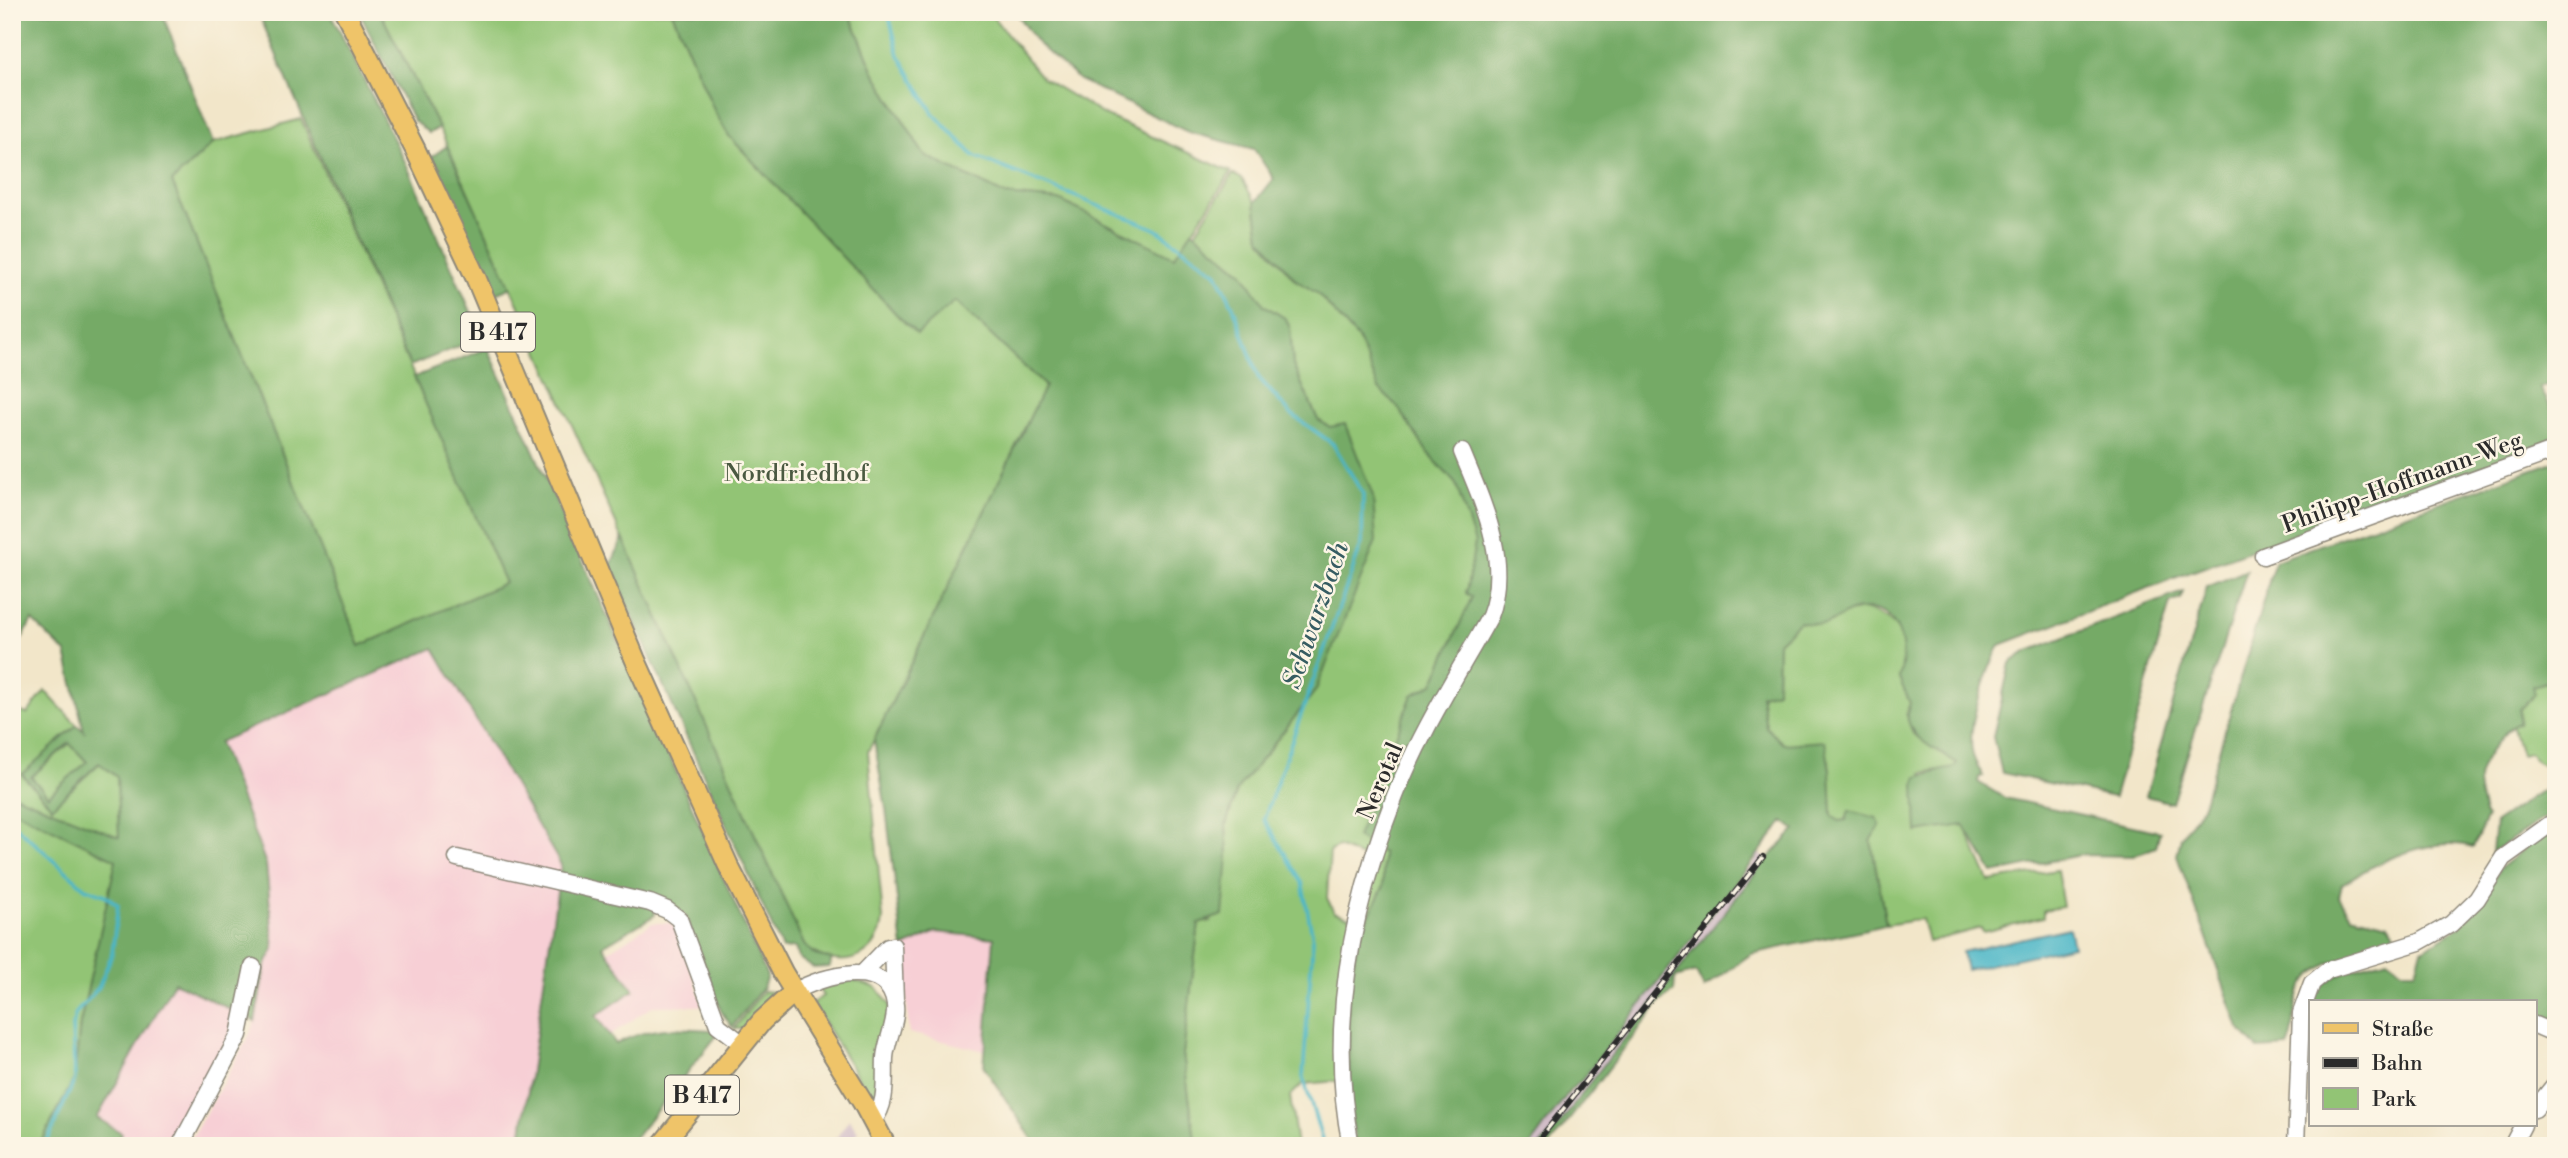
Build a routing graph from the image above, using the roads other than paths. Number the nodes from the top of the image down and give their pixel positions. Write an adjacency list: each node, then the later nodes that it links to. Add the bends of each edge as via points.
1 (345, 12): 9 (main road, B 417, via 476,278 683,770)
2 (2556, 450): 4 (street, Philipp-Hoffmann-Weg)
3 (1462, 452): 24 (street, Nerotal, via 1496,553 1498,589 1490,616 1395,794 1368,876 1342,999 1342,1091)
4 (2263, 555)
5 (2556, 820): 16 (street, via 2503,858 2477,898 2451,924 2419,942 2319,975 2302,1001)
6 (457, 858): 15 (street, via 650,903 671,912 683,927 719,1025)
7 (253, 967): 21 (street, via 239,1035)
8 (862, 974): 9 (street, via 821,980); 10 (street, via 882,982); 10 (street, via 892,946)
9 (794, 992): 11 (main road); 12 (main road, B 417)
10 (895, 1003): 19 (street, via 885,1056 883,1104)
11 (812, 1020): 12 (main road, via 787,1016); 19 (main road)
12 (762, 1021): 15 (main road, B 417)
13 (2536, 1025): 14 (street)
14 (2556, 1034)
15 (743, 1044): 22 (main road, B 417)
16 (2306, 1060): 25 (street)
17 (2556, 1083): 18 (street)
18 (2536, 1106)
19 (873, 1121): 23 (main road)
20 (2522, 1126): 26 (street)
21 (180, 1146)
22 (661, 1146)
23 (886, 1146)
24 (1351, 1146)
25 (2296, 1146)
26 (2512, 1146)

